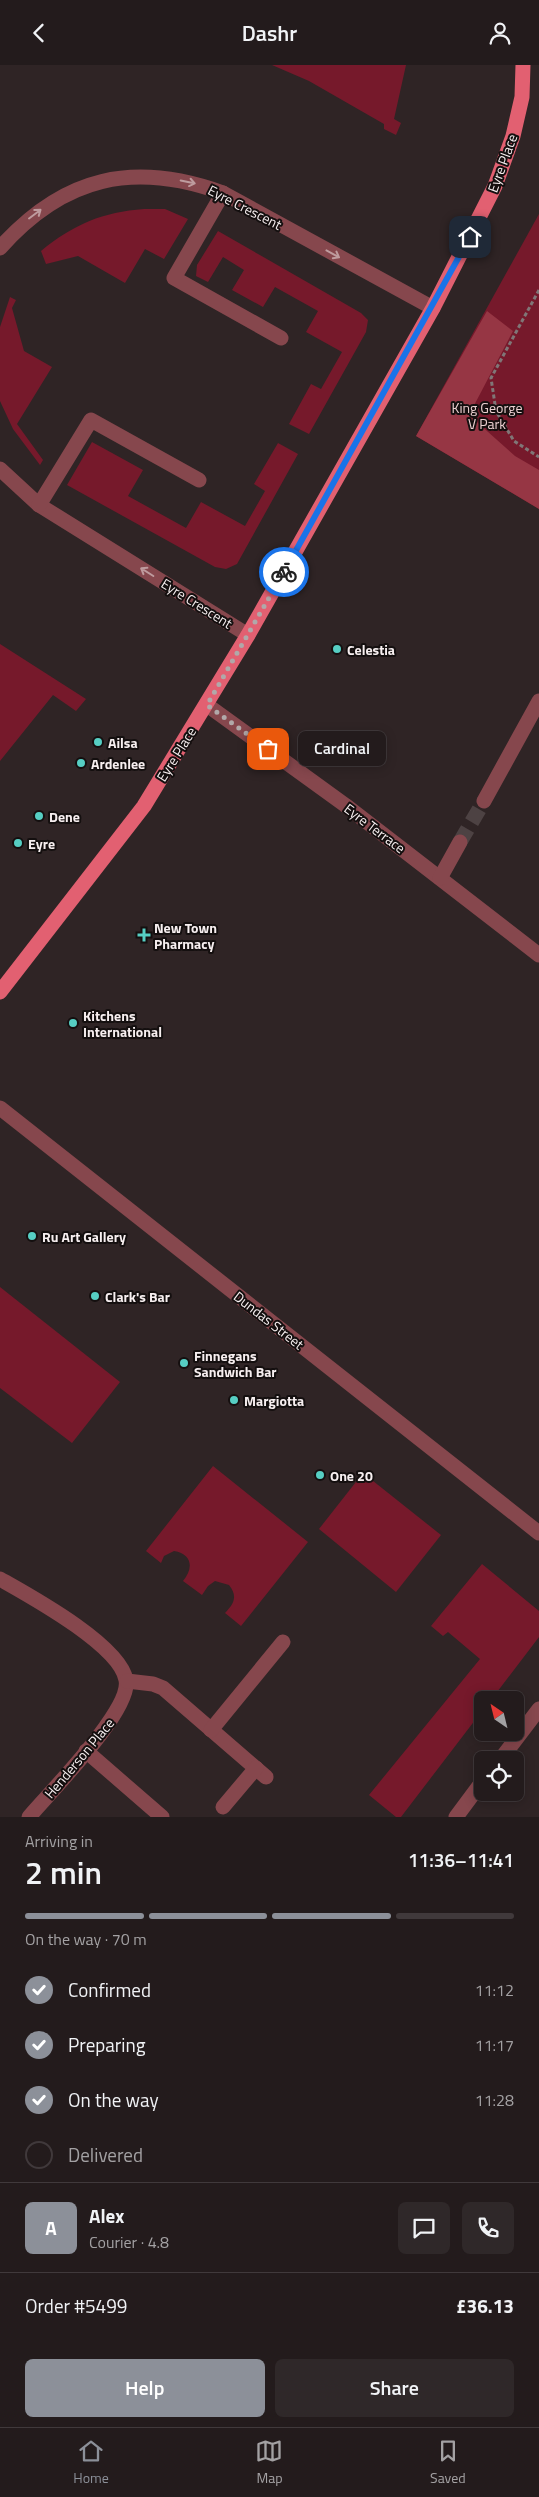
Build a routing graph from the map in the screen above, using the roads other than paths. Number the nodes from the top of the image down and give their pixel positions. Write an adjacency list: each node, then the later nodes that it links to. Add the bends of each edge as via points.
1 (523, 65): 4 (main road, Eyre Place, via 522,97 513,136 495,186)
2 (223, 193): 3 (street, Eyre Crescent, one-way to 2, via 20,225 46,205 102,181 136,176 167,177); 4 (street, Eyre Crescent, one-way to 4); 5 (street, via 174,278)
3 (0, 247)
4 (433, 308): 9 (main road, Eyre Place)
5 (281, 338)
6 (0, 469): 8 (street, Eyre Crescent)
7 (199, 480): 8 (street, via 91,420)
8 (39, 505): 9 (street, Eyre Crescent, one-way to 8)
9 (248, 635): 11 (main road, Eyre Place)
10 (539, 701): 12 (street)
11 (207, 705): 14 (street, Eyre Terrace); 16 (main road, Eyre Place, via 144,806)
12 (484, 801)
13 (460, 842): 14 (street)
14 (440, 878): 15 (street, Eyre Terrace)
15 (539, 955)
16 (0, 991)
17 (0, 1108): 18 (street, Dundas Street)
18 (539, 1533)
19 (0, 1579): 21 (street, via 60,1613 117,1663)
20 (283, 1642): 23 (street)
21 (127, 1681): 23 (street, via 163,1688); 24 (street, Henderson Place, via 119,1709)
22 (539, 1709): 25 (street)
23 (211, 1730): 27 (street, via 261,1773)
24 (86, 1751): 28 (street, Henderson Place); 29 (street)
25 (507, 1751)
26 (474, 1793): 30 (street)
27 (223, 1807)
28 (29, 1817)
29 (162, 1817)
30 (456, 1817)

